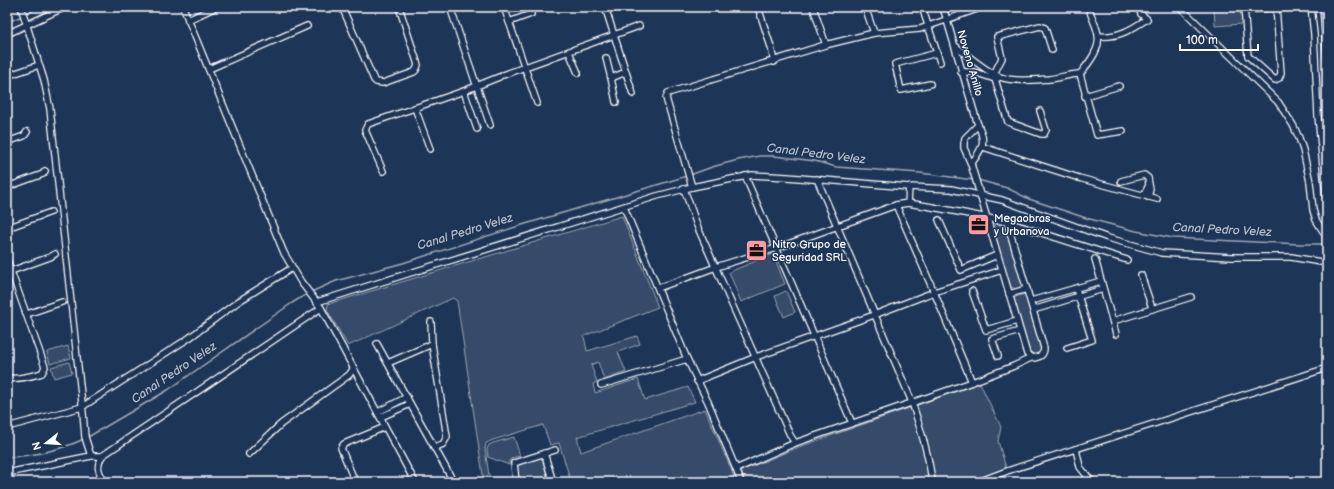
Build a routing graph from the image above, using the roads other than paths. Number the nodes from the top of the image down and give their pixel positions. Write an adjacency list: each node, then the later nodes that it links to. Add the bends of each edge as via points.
1 (29, 7): 23 (street)
2 (65, 7): 29 (street)
3 (183, 7): 26 (street)
4 (216, 7): 26 (street)
5 (342, 7): 6 (street, via 375,84 414,72 417,68 418,62)
6 (399, 7)
7 (450, 7): 59 (street)
8 (504, 7): 28 (street)
9 (605, 7): 36 (street)
10 (758, 7): 46 (street)
11 (813, 7): 39 (street)
12 (865, 7): 33 (street)
13 (922, 7): 32 (street)
14 (943, 7): 27 (street, Noveno Anillo)
15 (983, 7): 27 (street)
16 (1138, 7): 37 (street, via 1147,19 1123,33)
17 (1180, 7): 99 (street, via 1278,102 1293,125 1303,150 1313,210)
18 (1276, 7): 19 (street); 22 (street); 22 (street, via 1281,73 1275,80 1248,56)
19 (1285, 7)
20 (1311, 7): 35 (street)
21 (1323, 7): 38 (street)
22 (1244, 8)
23 (21, 9): 29 (street)
24 (1090, 11): 37 (street)
25 (531, 14): 28 (street)
26 (188, 20): 50 (street)
27 (947, 20): 32 (street); 40 (street, Noveno Anillo)
28 (509, 22): 49 (street)
29 (27, 25): 34 (street); 48 (street)
30 (307, 26): 50 (street)
31 (639, 26): 36 (street)
32 (929, 27): 33 (street); 43 (street)
33 (874, 33): 39 (street)
34 (7, 34)
35 (1314, 34): 38 (street); 92 (street, via 1318,116)
36 (615, 35): 42 (street); 51 (street)
37 (1099, 36): 54 (street, via 1090,62)
38 (1326, 40): 45 (street)
39 (826, 45): 46 (street)
40 (954, 46): 52 (street, Noveno Anillo); 56 (street)
41 (1052, 50): 56 (street, via 1045,28 1040,26 997,37 1002,58)
42 (570, 52): 49 (street); 53 (street)
43 (937, 53): 47 (street); 58 (street, via 895,64 901,90)
44 (606, 58): 57 (street)
45 (1327, 61)
46 (774, 62): 82 (street, via 666,95)
47 (940, 62)
48 (39, 64): 55 (street); 154 (street, via 50,109)
49 (525, 68): 59 (street); 65 (street)
50 (209, 69): 109 (street)
51 (626, 72): 57 (street); 62 (street)
52 (961, 72): 56 (street); 69 (street, Noveno Anillo)
53 (578, 73)
54 (1080, 74): 56 (street, via 1033,80); 63 (street)
55 (7, 76)
56 (996, 77): 67 (street, via 1008,122 1044,134 1046,130)
57 (611, 78): 64 (street)
58 (930, 84)
59 (476, 86): 61 (street); 68 (street)
60 (1119, 86): 63 (street)
61 (464, 91): 66 (street); 70 (street)
62 (633, 94)
63 (1085, 96): 71 (street, via 1097,135)
64 (616, 102)
65 (537, 103)
66 (415, 108): 75 (street); 78 (street, via 368,124 366,127)
67 (1040, 111)
68 (490, 125)
69 (978, 125): 74 (street, Noveno Anillo); 76 (street, via 964,140 964,148)
70 (477, 129)
71 (1123, 131)
72 (27, 132): 73 (street, via 24,136)
73 (7, 142)
74 (983, 147): 76 (street); 87 (street, via 1079,178)
75 (430, 149)
76 (971, 164): 86 (street)
77 (45, 171): 83 (street)
78 (383, 172)
79 (745, 176): 80 (street); 82 (street); 100 (street)
80 (817, 179): 84 (street); 97 (street)
81 (1121, 181): 87 (street, via 1147,176 1150,189)
82 (691, 184): 85 (street)
83 (7, 187)
84 (909, 187): 86 (street, via 951,189); 89 (street)
85 (684, 189): 91 (street); 108 (street)
86 (980, 195): 94 (street); 107 (street, via 1002,200 1108,238 1162,253 1291,257)
87 (1146, 196): 88 (street)
88 (1157, 199)
89 (908, 204): 90 (street); 94 (street)
90 (896, 206): 97 (street); 119 (street)
91 (624, 207): 114 (street); 125 (street)
92 (1327, 207)
93 (51, 212): 98 (street)
94 (987, 218): 96 (street); 103 (street)
95 (939, 220): 103 (street, via 961,270)
96 (1007, 222): 106 (street); 115 (street)
97 (837, 227): 100 (street); 130 (street)
98 (7, 228)
99 (1326, 237): 101 (street)
100 (778, 248): 108 (street); 136 (street)
101 (1327, 252)
102 (55, 254): 111 (street)
103 (997, 255): 110 (street)
104 (1095, 259): 113 (street)
105 (7, 260): 111 (street)
106 (1127, 260)
107 (1327, 262)
108 (716, 267): 114 (street); 141 (street)
109 (292, 268): 125 (street); 154 (street)
110 (1002, 270): 119 (street); 120 (street)
111 (11, 271): 129 (street)
112 (1141, 275): 127 (street)
113 (1101, 281): 116 (street); 117 (street)
114 (658, 288): 143 (street)
115 (1027, 289): 120 (street); 123 (street)
116 (1076, 289): 121 (street); 123 (street)
117 (1103, 289): 121 (street); 132 (street)
118 (972, 291): 131 (street, via 986,330)
119 (934, 292): 130 (street); 149 (street)
120 (1009, 294): 131 (street)
121 (1078, 296): 128 (street); 139 (street, via 1092,340)
122 (1191, 298): 127 (street)
123 (1031, 301): 128 (street)
124 (62, 302): 129 (street)
125 (317, 302): 126 (street)
126 (321, 308): 145 (street); 166 (street)
127 (1152, 308): 132 (street)
128 (1033, 310): 142 (street, via 1044,351 1041,356)
129 (27, 314): 147 (street, via 45,367 44,371 42,374)
130 (874, 315): 136 (street); 152 (street)
131 (1017, 321): 134 (street)
132 (1113, 321): 135 (street)
133 (431, 322): 138 (street)
134 (1020, 331): 140 (street, via 992,339); 142 (street, via 1026,354)
135 (1116, 334)
136 (815, 336): 141 (street); 156 (street)
137 (377, 344): 144 (street)
138 (432, 344): 144 (street); 160 (street, via 447,437 443,444)
139 (1067, 348)
140 (998, 356)
141 (756, 357): 148 (street); 159 (street)
142 (1031, 358): 149 (street)
143 (686, 359): 148 (street); 150 (street)
144 (388, 363): 151 (street)
145 (354, 368): 155 (street); 164 (street, via 349,375 281,424)
146 (1327, 368): 161 (street)
147 (7, 378)
148 (697, 381): 167 (street)
149 (972, 382): 152 (street)
150 (601, 385)
151 (407, 397): 153 (street); 155 (street)
152 (912, 402): 156 (street); 176 (street)
153 (410, 404): 155 (street); 160 (street)
154 (82, 407): 157 (street); 165 (street, via 85,437)
155 (380, 415): 158 (street)
156 (852, 423): 159 (street)
157 (7, 427)
158 (385, 427): 171 (street, via 342,445); 172 (street)
159 (795, 443): 167 (street)
160 (434, 448): 169 (street)
161 (1076, 449): 177 (street); 178 (street, via 1080,467)
162 (555, 450): 163 (street)
163 (544, 453): 173 (street, via 514,463); 174 (street)
164 (249, 454)
165 (91, 456): 166 (street); 168 (street)
166 (102, 456): 170 (street, via 98,462 98,469)
167 (736, 469): 175 (street)
168 (7, 473)
169 (453, 481)
170 (105, 482)
171 (355, 482)
172 (415, 482)
173 (516, 482)
174 (553, 482)
175 (741, 482)
176 (932, 482)
177 (978, 482)
178 (1092, 482)

